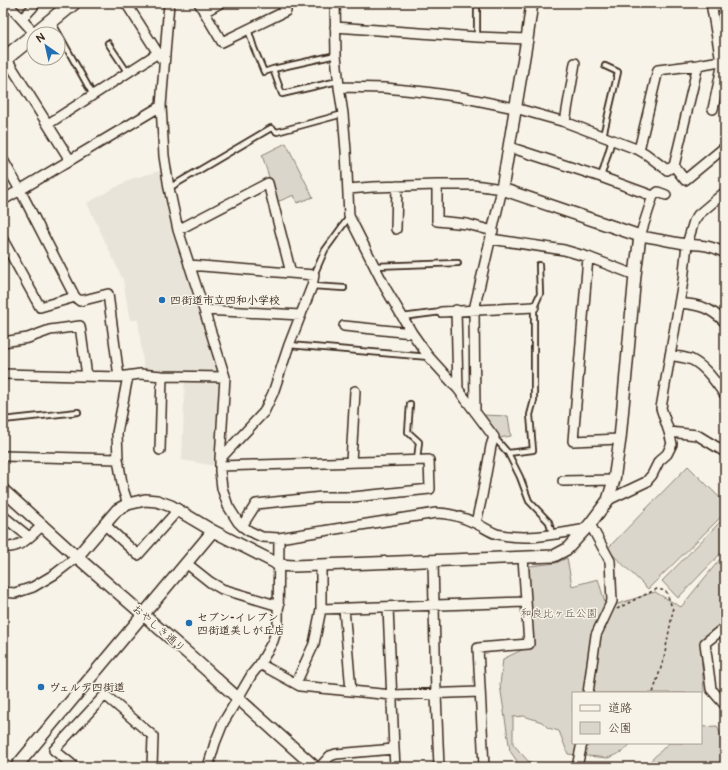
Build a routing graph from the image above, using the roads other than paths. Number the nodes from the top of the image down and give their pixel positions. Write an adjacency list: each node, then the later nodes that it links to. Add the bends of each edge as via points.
1 (7, 3): 15 (street)
2 (73, 3): 16 (main road)
3 (126, 3): 25 (street)
4 (169, 3): 30 (street)
5 (199, 3): 14 (street)
6 (220, 3): 14 (street)
7 (282, 3): 20 (street, via 286,11)
8 (335, 3): 19 (street)
9 (477, 3): 21 (lane)
10 (532, 3): 22 (street)
11 (712, 6): 13 (lane); 28 (street)
12 (34, 7): 15 (street)
13 (725, 7)
14 (204, 12): 20 (street, via 222,42)
15 (22, 19): 17 (street)
16 (51, 21): 18 (main road); 36 (lane)
17 (28, 26)
18 (45, 26)
19 (335, 28): 21 (street); 26 (street)
20 (248, 29): 33 (lane, via 264,72)
21 (477, 37): 22 (street)
22 (527, 39): 38 (street)
23 (26, 42): 27 (main road)
24 (108, 43): 34 (lane)
25 (158, 53): 30 (street); 34 (street)
26 (336, 55): 33 (lane); 35 (street)
27 (5, 59): 42 (street)
28 (723, 61): 31 (street); 39 (street)
29 (575, 63): 41 (street)
30 (164, 64): 37 (street)
31 (698, 65): 47 (street, via 658,70); 50 (street)
32 (605, 66): 43 (lane, via 618,72)
33 (273, 69): 35 (lane, via 282,94)
34 (128, 73): 36 (street)
35 (338, 84): 38 (street, via 425,92); 40 (street)
36 (93, 96): 42 (street)
37 (161, 106): 49 (street); 54 (street)
38 (516, 108): 41 (street); 45 (street)
39 (713, 109)
40 (343, 114): 54 (lane, via 277,132 271,128); 55 (street)
41 (565, 122): 43 (street)
42 (48, 124): 49 (street)
43 (602, 136): 44 (street)
44 (612, 140): 47 (street); 51 (lane)
45 (509, 147): 51 (street); 56 (street)
46 (725, 147): 50 (street, via 685,180)
47 (639, 150): 50 (street, via 667,170)
48 (3, 160): 57 (street)
49 (70, 160): 57 (street)
50 (674, 166)
51 (601, 177): 60 (street)
52 (437, 185): 53 (street); 56 (street, via 474,185); 65 (street, via 437,221 467,224)
53 (397, 186): 55 (street); 63 (street)
54 (169, 188): 64 (street)
55 (348, 189): 62 (street)
56 (502, 189): 65 (street); 66 (street)
57 (20, 190): 61 (street); 80 (street)
58 (725, 192): 68 (street, via 698,215)
59 (666, 195): 60 (street, via 658,192)
60 (653, 196): 66 (street)
61 (3, 200)
62 (349, 216): 74 (street); 76 (lane, via 325,250)
63 (396, 229)
64 (178, 230): 72 (street); 75 (street, via 268,183)
65 (492, 235): 70 (street); 85 (street)
66 (640, 236): 68 (street); 77 (street)
67 (3, 240): 80 (street, via 40,307)
68 (687, 244): 69 (street, via 708,246); 81 (street)
69 (725, 253)
70 (588, 257): 77 (street); 110 (street, via 572,441)
71 (458, 263): 74 (lane)
72 (190, 265): 75 (street); 83 (street)
73 (539, 265): 82 (lane, via 540,294)
74 (375, 266): 88 (street)
75 (291, 273): 76 (street)
76 (314, 275): 78 (street)
77 (635, 275): 110 (street)
78 (312, 286): 79 (lane); 87 (street)
79 (344, 288)
80 (75, 297): 99 (street, via 80,301 108,294)
81 (679, 303): 89 (street, via 706,308); 94 (street)
82 (534, 307): 85 (street); 113 (lane, via 534,400 530,415 533,450)
83 (204, 310): 87 (street); 100 (street)
84 (456, 310): 85 (street); 86 (street); 101 (street)
85 (474, 310): 106 (street)
86 (441, 312): 88 (lane)
87 (301, 315): 93 (street)
88 (402, 317): 91 (street)
89 (725, 322)
90 (344, 326): 91 (street)
91 (412, 333): 95 (street)
92 (3, 342): 97 (street, via 28,338 50,330 80,326)
93 (289, 345): 95 (lane); 117 (street, via 264,412)
94 (670, 356): 103 (street, via 683,358 700,366); 108 (street, via 661,408)
95 (430, 357): 101 (street)
96 (3, 374): 97 (street)
97 (87, 376): 99 (street)
98 (162, 376): 99 (street, via 140,374); 100 (street); 111 (street)
99 (123, 377): 115 (street)
100 (225, 378): 117 (street)
101 (458, 389): 106 (street)
102 (355, 391): 118 (street)
103 (725, 395)
104 (410, 404): 116 (lane, via 408,432 419,442)
105 (78, 412): 107 (lane)
106 (475, 412): 109 (street)
107 (3, 420)
108 (670, 432): 112 (street, via 697,435); 122 (street, via 672,444 646,482)
109 (494, 437): 113 (lane); 127 (street)
110 (620, 438): 119 (street)
111 (160, 450)
112 (725, 452)
113 (508, 453): 132 (lane, via 529,501 549,522)
114 (3, 456): 115 (street)
115 (118, 459): 123 (street)
116 (417, 460): 118 (street); 129 (street, via 429,460 430,489 256,504)
117 (220, 462): 118 (street); 129 (street, via 222,488 228,506)
118 (351, 462)
119 (614, 480): 120 (street); 122 (street)
120 (563, 481)
121 (3, 490): 128 (street, おやしき通り)
122 (608, 500): 130 (street)
123 (128, 504): 124 (street, via 157,500); 126 (street, via 117,510)
124 (178, 510): 126 (street, via 138,556); 131 (street)
125 (3, 516): 133 (street)
126 (104, 524): 136 (street)
127 (476, 524): 132 (street, via 495,534 509,536); 134 (street, via 446,513 436,513)
128 (43, 525): 133 (street); 136 (street, おやしき通り)
129 (242, 526): 134 (street, via 262,537)
130 (588, 527): 132 (street); 137 (street, via 559,554); 155 (street, via 610,561 612,601 596,635)
131 (213, 531): 139 (street); 140 (street)
132 (552, 534)
133 (29, 537): 135 (street, via 22,544)
134 (279, 538): 140 (street)
135 (3, 547)
136 (77, 557): 142 (street, via 33,587 15,593); 149 (street, おやしき通り)
137 (523, 558): 138 (street); 143 (street)
138 (433, 561): 141 (street); 144 (street)
139 (186, 562): 145 (street, via 222,589); 149 (street)
140 (278, 565): 141 (street); 145 (street)
141 (321, 565): 148 (street)
142 (3, 592)
143 (526, 602): 144 (street); 154 (street, via 529,644 478,648)
144 (434, 605): 146 (street); 156 (street)
145 (279, 606): 151 (street, via 278,625 273,641)
146 (388, 606): 147 (street); 157 (street)
147 (344, 608): 148 (street); 153 (street)
148 (321, 609): 152 (street, via 314,644)
149 (143, 615): 158 (street, おやしき通り); 163 (street)
150 (725, 627): 159 (street, via 705,643 711,689)
151 (260, 664): 152 (street); 158 (street)
152 (296, 683): 153 (street, via 300,686)
153 (351, 691): 157 (street)
154 (480, 692): 156 (street); 171 (street)
155 (588, 692)
156 (436, 694): 157 (street); 170 (street)
157 (392, 695): 161 (street)
158 (238, 698): 166 (street, via 214,743); 167 (street, おやしき通り)
159 (725, 705)
160 (582, 744): 172 (street)
161 (394, 749): 168 (street, via 336,754 330,756); 169 (street)
162 (65, 764): 164 (street); 165 (street, via 54,750 105,695 153,736)
163 (16, 767)
164 (75, 767)
165 (152, 767)
166 (208, 767)
167 (314, 767)
168 (320, 767)
169 (395, 767)
170 (439, 767)
171 (484, 767)
172 (577, 767)

